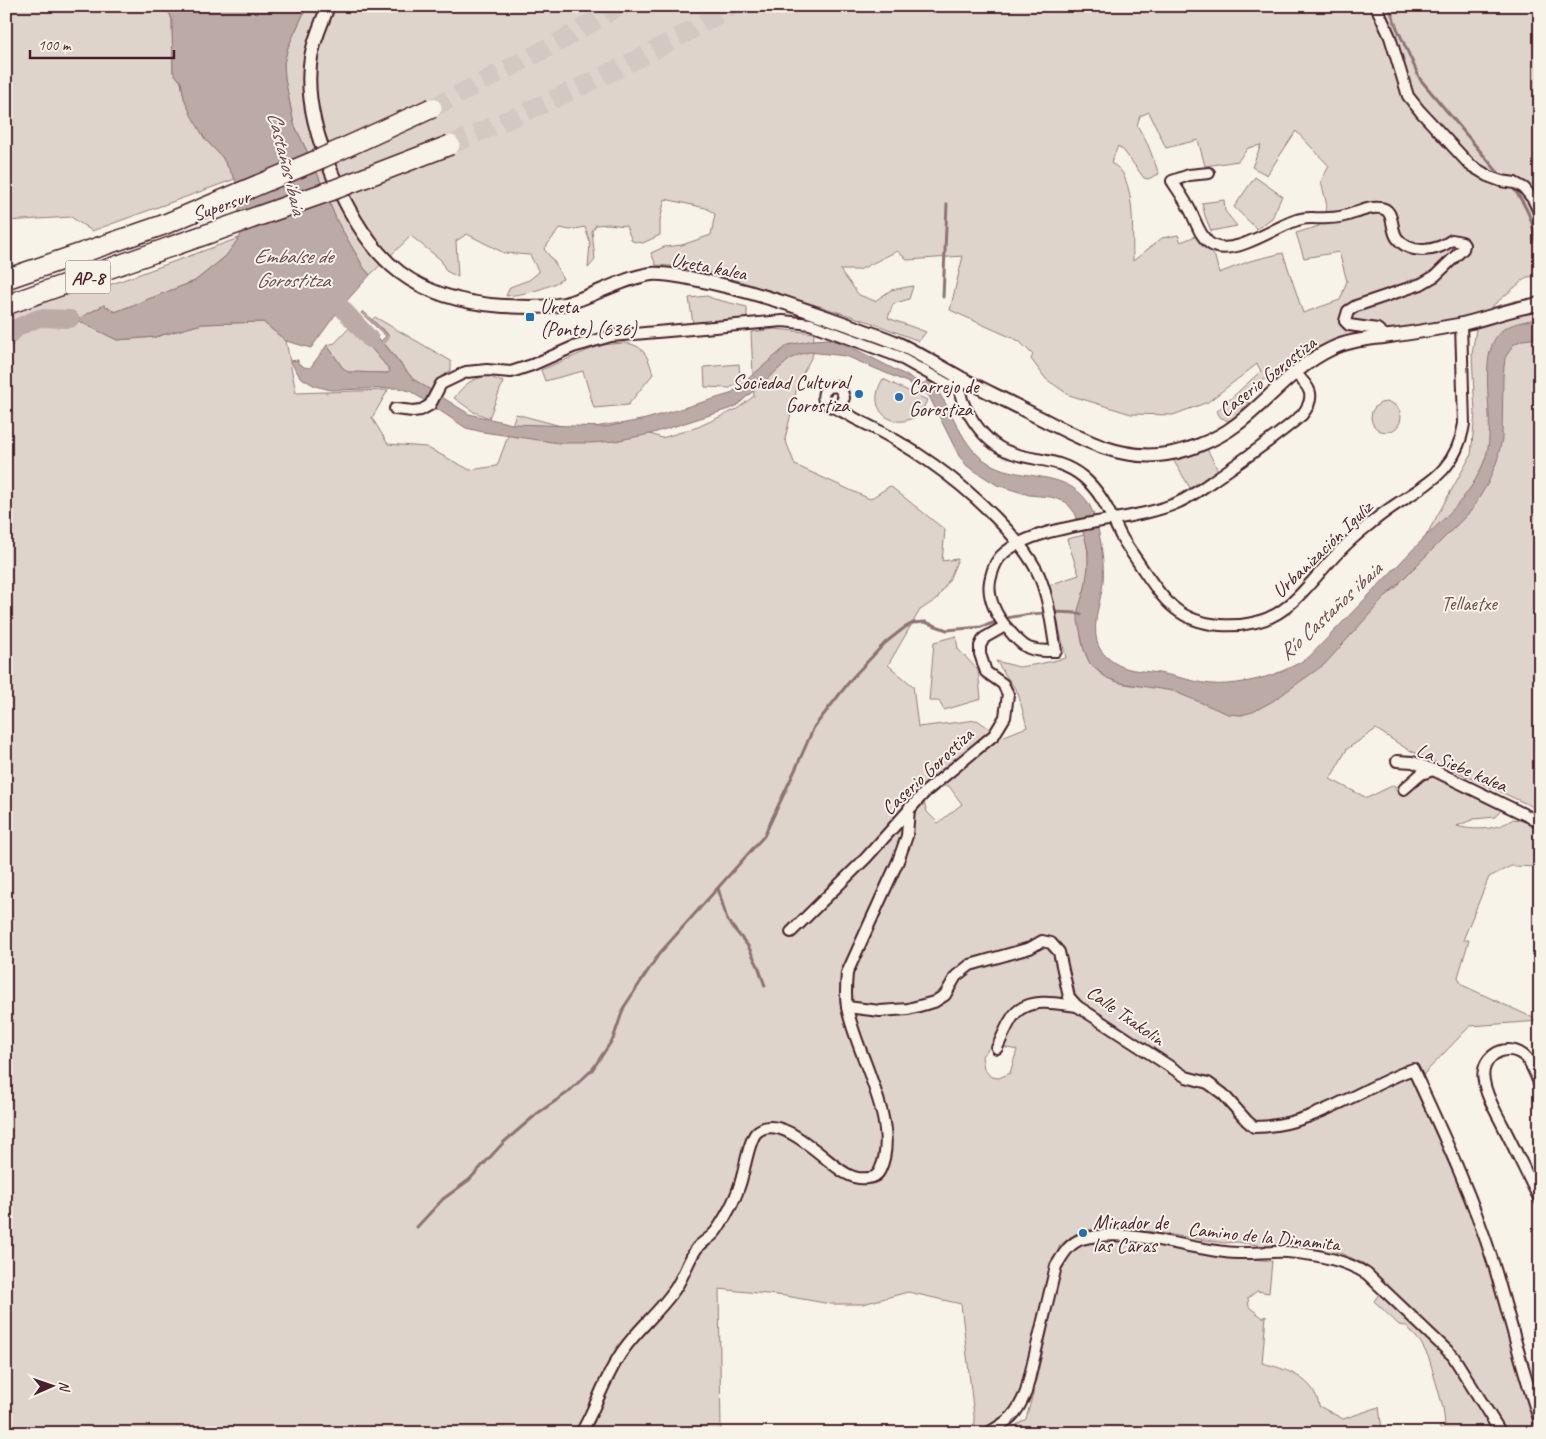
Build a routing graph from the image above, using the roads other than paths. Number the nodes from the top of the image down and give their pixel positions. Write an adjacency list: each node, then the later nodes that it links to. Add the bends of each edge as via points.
1 (328, 6): 13 (street, Ureta kalea, via 311,60 310,96 316,129 334,178 357,223 371,244 410,280 455,300 514,307 548,307 651,274 671,275 775,300 897,343)
2 (1376, 6): 6 (street, via 1390,37 1408,96 1470,164 1490,177 1524,188)
3 (432, 108): 7 (highway, Supersur / AP-8, bridge, via 163,225)
4 (450, 145): 9 (highway, Supersur / AP-8, bridge)
5 (1209, 173): 11 (street, via 1172,181 1203,236 1217,247 1253,241 1300,219 1331,218 1379,207 1390,213 1396,237 1417,250 1442,247 1452,240 1462,242 1463,249 1435,276 1348,311 1345,321 1349,325 1377,329)
6 (1540, 214)
7 (6, 279)
8 (1540, 304): 10 (street, Caserio Gorostiza)
9 (6, 305)
10 (1461, 324): 11 (street, Caserio Gorostiza); 17 (street, Urbanización Iguliz, via 1464,424 1462,439 1450,463 1435,479 1370,523 1281,613 1258,622 1236,625 1219,625 1188,617 1159,593 1123,539)
11 (1387, 337): 12 (street, Caserio Gorostiza, via 1332,348)
12 (1295, 373): 16 (street, Caserio Gorostiza, via 1234,426 1208,441 1163,455 1121,454); 17 (street, via 1309,387 1310,393 1307,408 1296,420 1181,501 1163,509)
13 (960, 381): 15 (street, Ureta kalea, via 949,385 897,356 810,324 783,321 611,336 572,347 511,372 466,372 441,384 430,405 421,410); 16 (street, Ureta kalea); 17 (street, via 966,409 984,436 1011,453 1055,462 1080,475 1094,487)
14 (833, 407): 18 (street, via 895,439 937,466 977,499)
15 (395, 409)
16 (1107, 449)
17 (1114, 519): 18 (street, via 1053,532)
18 (1019, 544): 19 (street, via 1001,556 994,566 989,585 990,597); 19 (street, via 1036,569 1045,592 1056,651 1029,649)
19 (1005, 626): 23 (street, Caserio Gorostiza, via 984,638 980,646 986,672 1003,684 1008,694 1005,717 994,735)
20 (1397, 761): 21 (street, La Siebe kalea, via 1413,762)
21 (1433, 770): 22 (street, via 1421,774); 24 (street, La Siebe kalea)
22 (1404, 789)
23 (909, 808): 25 (street, Caserio Gorostiza, via 866,858); 27 (street, via 907,836 898,861 847,973)
24 (1540, 822)
25 (791, 932)
26 (1077, 1006): 27 (street, Calle Txakolin, via 1069,997 1059,952 1051,943 1042,941 1030,948 970,965 956,976 945,995 934,1002 899,1010); 28 (street, via 1033,1004 1018,1010); 31 (street, Calle Txakolin, via 1186,1077 1208,1083 1254,1127 1284,1125 1314,1115 1413,1069 1474,1207)
27 (847, 1007): 32 (street, via 886,1130 879,1172 873,1178 860,1180 845,1174 799,1137 780,1129 768,1128 756,1133 739,1188 716,1232 697,1248 675,1289 623,1350)
28 (996, 1048)
29 (1540, 1085): 30 (street, via 1530,1062 1517,1051 1494,1053 1483,1067 1491,1102)
30 (1540, 1200)
31 (1540, 1422)
32 (581, 1433)
33 (988, 1433): 34 (street, Camino de la Dinamita, via 1018,1410 1026,1392 1056,1266 1067,1248 1079,1240 1104,1234 1227,1253 1287,1252 1354,1265 1453,1356)
34 (1501, 1433)

